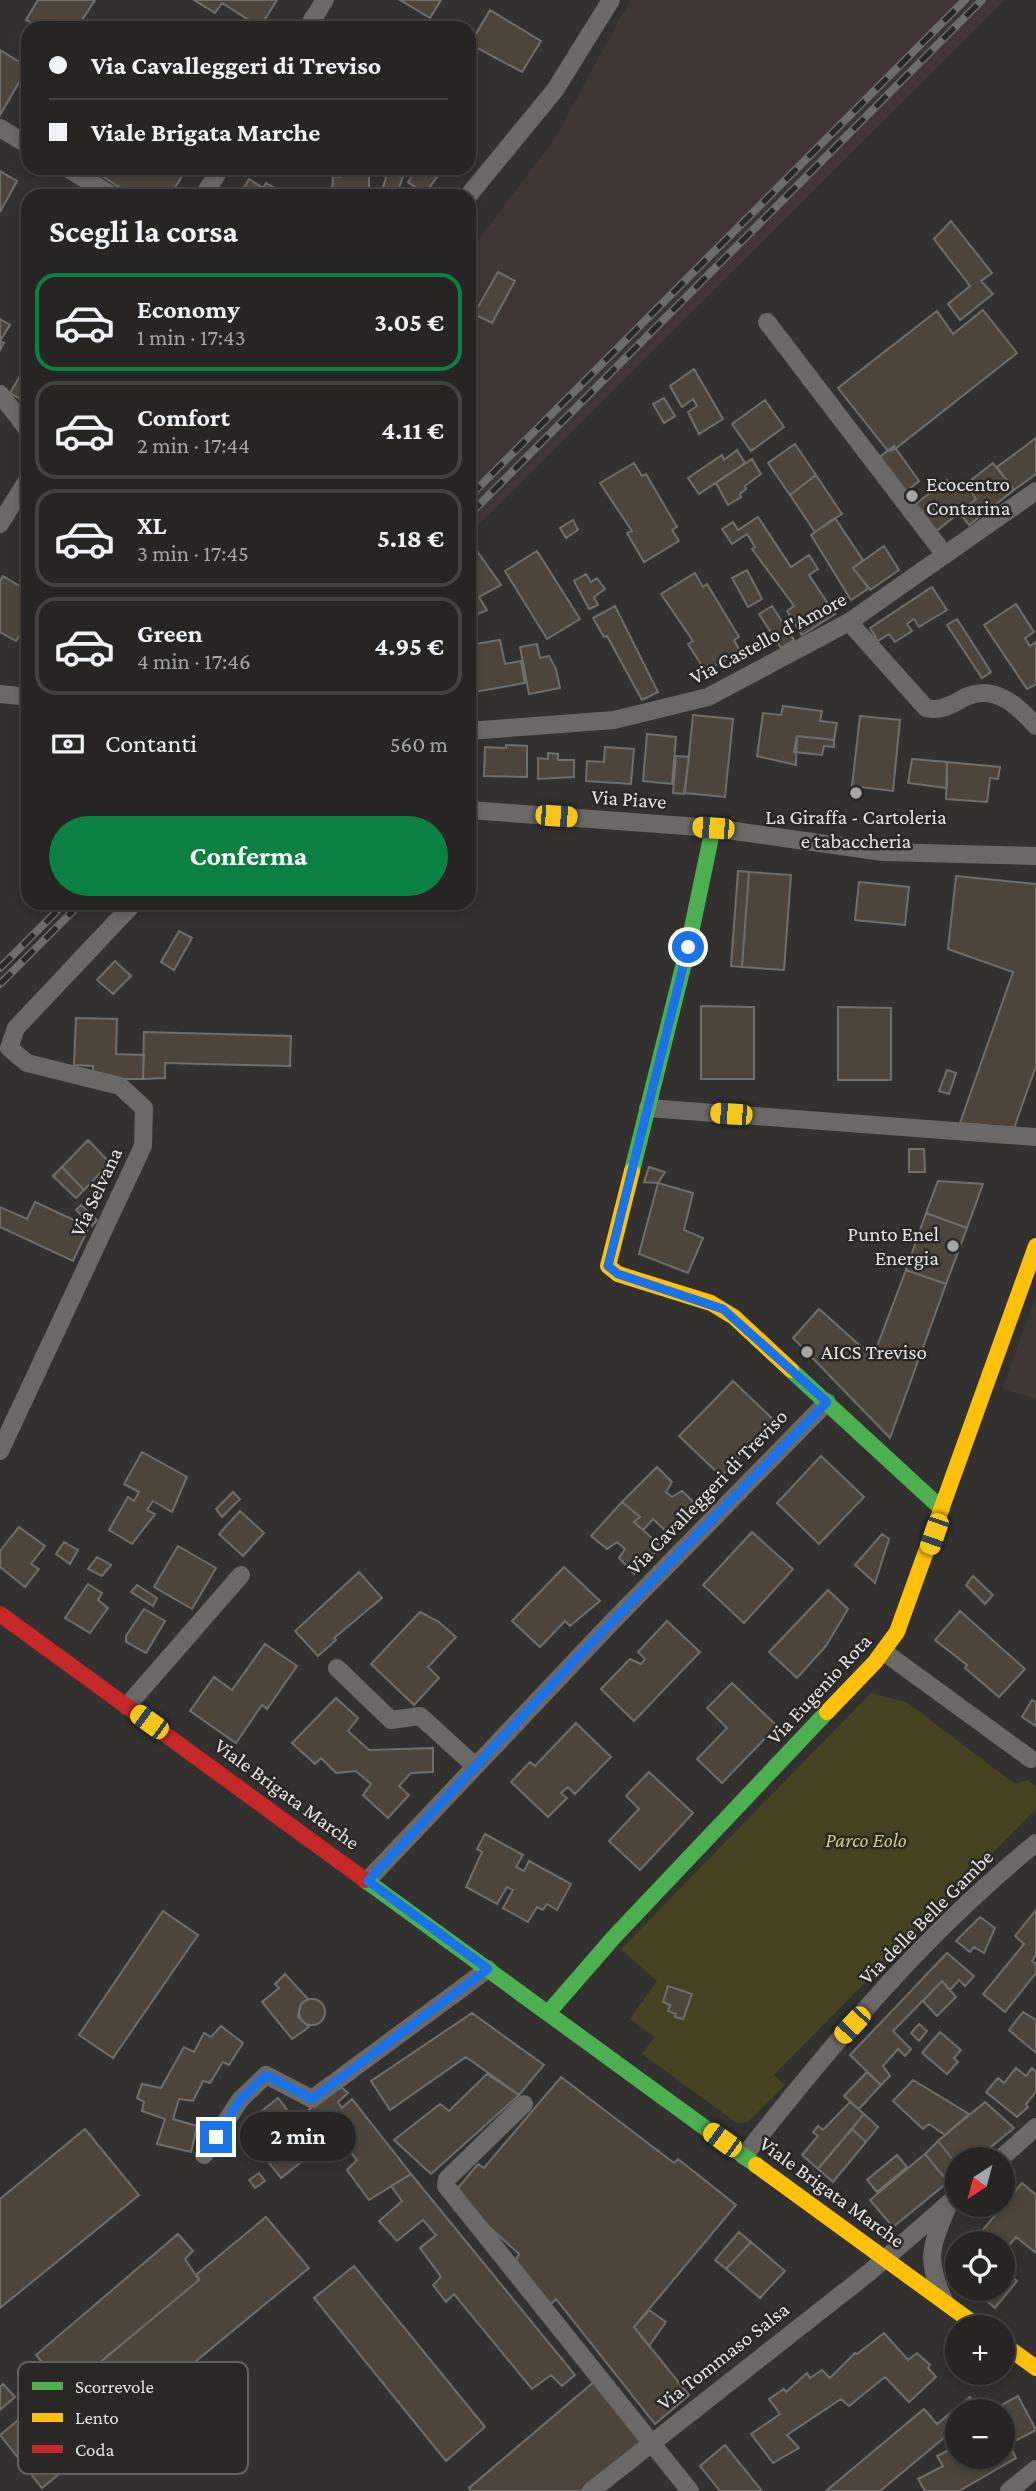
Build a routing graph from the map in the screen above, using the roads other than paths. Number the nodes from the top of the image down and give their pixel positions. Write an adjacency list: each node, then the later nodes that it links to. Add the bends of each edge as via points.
1 (325, 0): 3 (street)
2 (611, 0): 8 (street, via 555,90)
3 (312, 21)
4 (0, 128): 5 (street)
5 (21, 141)
6 (78, 175): 7 (street)
7 (102, 189)
8 (474, 189)
9 (767, 322): 15 (street)
10 (0, 394): 11 (street)
11 (21, 421)
12 (21, 490): 14 (street)
13 (1036, 491): 15 (street, Via Castello d'Amore)
14 (0, 523)
15 (946, 555): 16 (street, Via Castello d'Amore)
16 (849, 622): 19 (street, via 926,708 936,710 970,695 993,693); 20 (street, Via Castello d'Amore, via 734,686 694,702 614,720)
17 (0, 694): 18 (street)
18 (21, 696)
19 (1036, 726)
20 (476, 730)
21 (476, 811): 22 (street, Via Piave)
22 (713, 828): 23 (street, Via Piave, via 883,852); 25 (street)
23 (1036, 856)
24 (127, 910): 29 (street, Via Selvana, via 16,1028 9,1048 27,1063 120,1086 144,1108 143,1146)
25 (648, 1108): 26 (street); 28 (street, via 608,1266 618,1274 723,1309)
26 (1036, 1138)
27 (1036, 1246): 30 (street, Via Eugenio Rota)
28 (827, 1402): 30 (street); 37 (street, Via Cavalleggeri di Treviso)
29 (0, 1451)
30 (942, 1509): 33 (street, Via Eugenio Rota, via 904,1619)
31 (241, 1575): 35 (street)
32 (0, 1614): 35 (street, Viale Brigata Marche)
33 (884, 1652): 36 (street); 41 (street, Via Eugenio Rota)
34 (337, 1668): 37 (street, via 391,1720 420,1716)
35 (127, 1706): 39 (street, Viale Brigata Marche)
36 (1031, 1759)
37 (474, 1765): 39 (street, Via Cavalleggeri di Treviso)
38 (1036, 1843): 46 (street, Via delle Belle Gambe, via 924,1946 838,2040)
39 (368, 1881): 40 (street, Viale Brigata Marche)
40 (488, 1969): 41 (street, Viale Brigata Marche); 45 (street, via 312,2099 266,2075 240,2100)
41 (548, 2013): 46 (street, Viale Brigata Marche)
42 (524, 2104): 54 (street, via 447,2179 446,2186)
43 (1036, 2127): 44 (street)
44 (1014, 2147)
45 (204, 2155)
46 (744, 2155): 49 (street, Viale Brigata Marche)
47 (945, 2207): 49 (street, Via Tommaso Salsa)
48 (946, 2217): 50 (street, via 930,2256)
49 (885, 2259): 50 (street, Viale Brigata Marche); 54 (street, Via Tommaso Salsa)
50 (946, 2303): 51 (street, Viale Brigata Marche)
51 (962, 2315)
52 (1015, 2353): 53 (street)
53 (1036, 2368)
54 (651, 2442): 56 (street, Via Tommaso Salsa); 57 (street)
55 (1036, 2469): 58 (street)
56 (591, 2491)
57 (690, 2491)
58 (1010, 2491)

